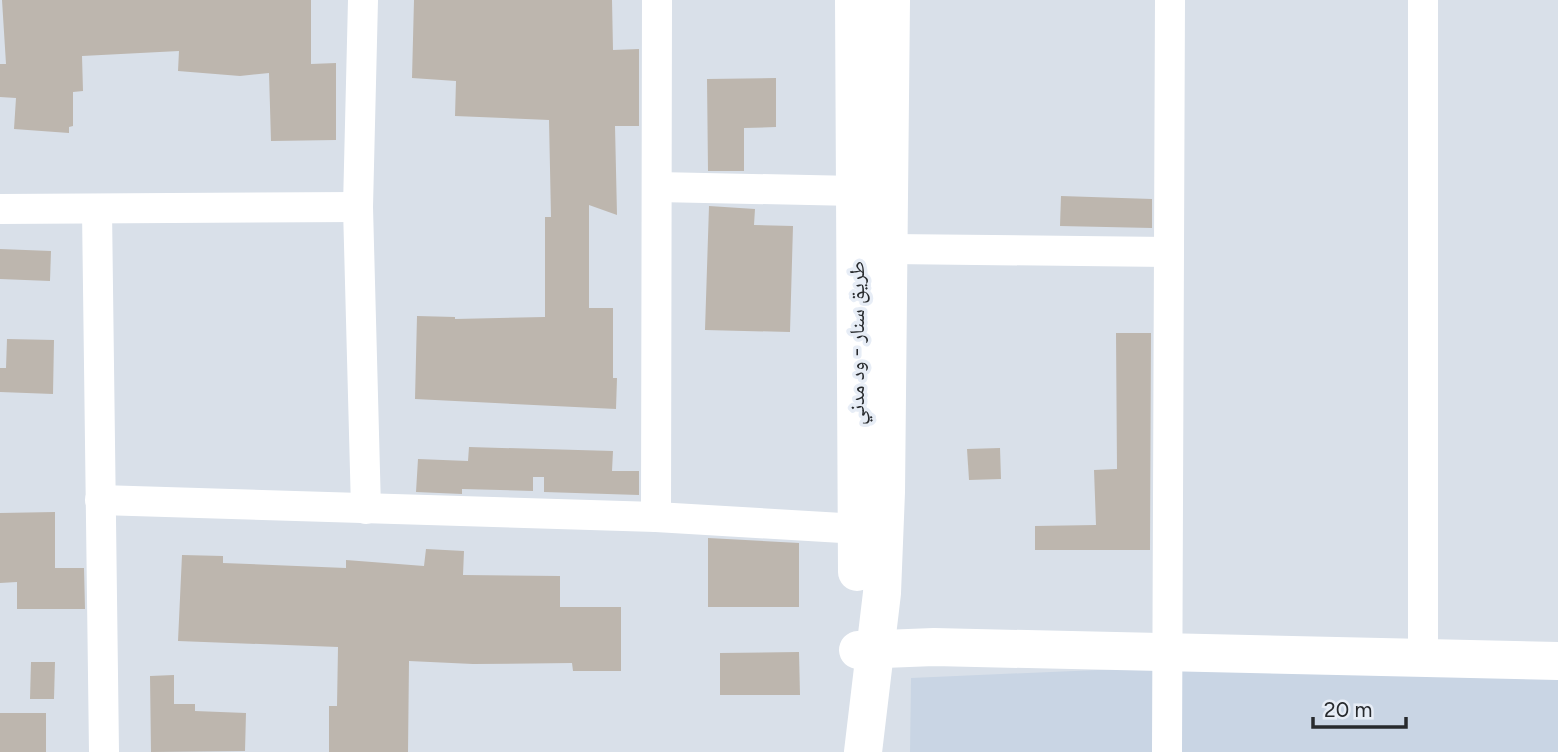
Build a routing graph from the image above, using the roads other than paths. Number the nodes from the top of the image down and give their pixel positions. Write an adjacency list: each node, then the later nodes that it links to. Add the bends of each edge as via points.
1 (363, 0): 9 (street)
2 (657, 0): 7 (street)
3 (854, 0): 8 (street, طريق سنار - ود مدني)
4 (891, 0): 12 (street, طريق سنار - ود مدني)
5 (1170, 0): 13 (street)
6 (1423, 0): 19 (street)
7 (657, 187): 8 (street); 16 (street)
8 (856, 191): 17 (street, طريق سنار - ود مدني)
9 (358, 207): 11 (street); 15 (street)
10 (0, 209): 11 (street)
11 (97, 210): 14 (street)
12 (891, 249): 13 (street); 17 (street, طريق سنار - ود مدني)
13 (1168, 252): 18 (street)
14 (100, 500): 15 (street); 22 (street)
15 (366, 509): 16 (street)
16 (656, 517): 17 (street)
17 (870, 530): 20 (street, طريق سنار - ود مدني); 20 (street, طريق سنار - ود مدني, via 882,593)
18 (1167, 652): 19 (street); 20 (street); 24 (street)
19 (1423, 656): 21 (street)
20 (868, 661): 23 (street)
21 (1558, 661)
22 (104, 752)
23 (863, 752)
24 (1167, 752)

